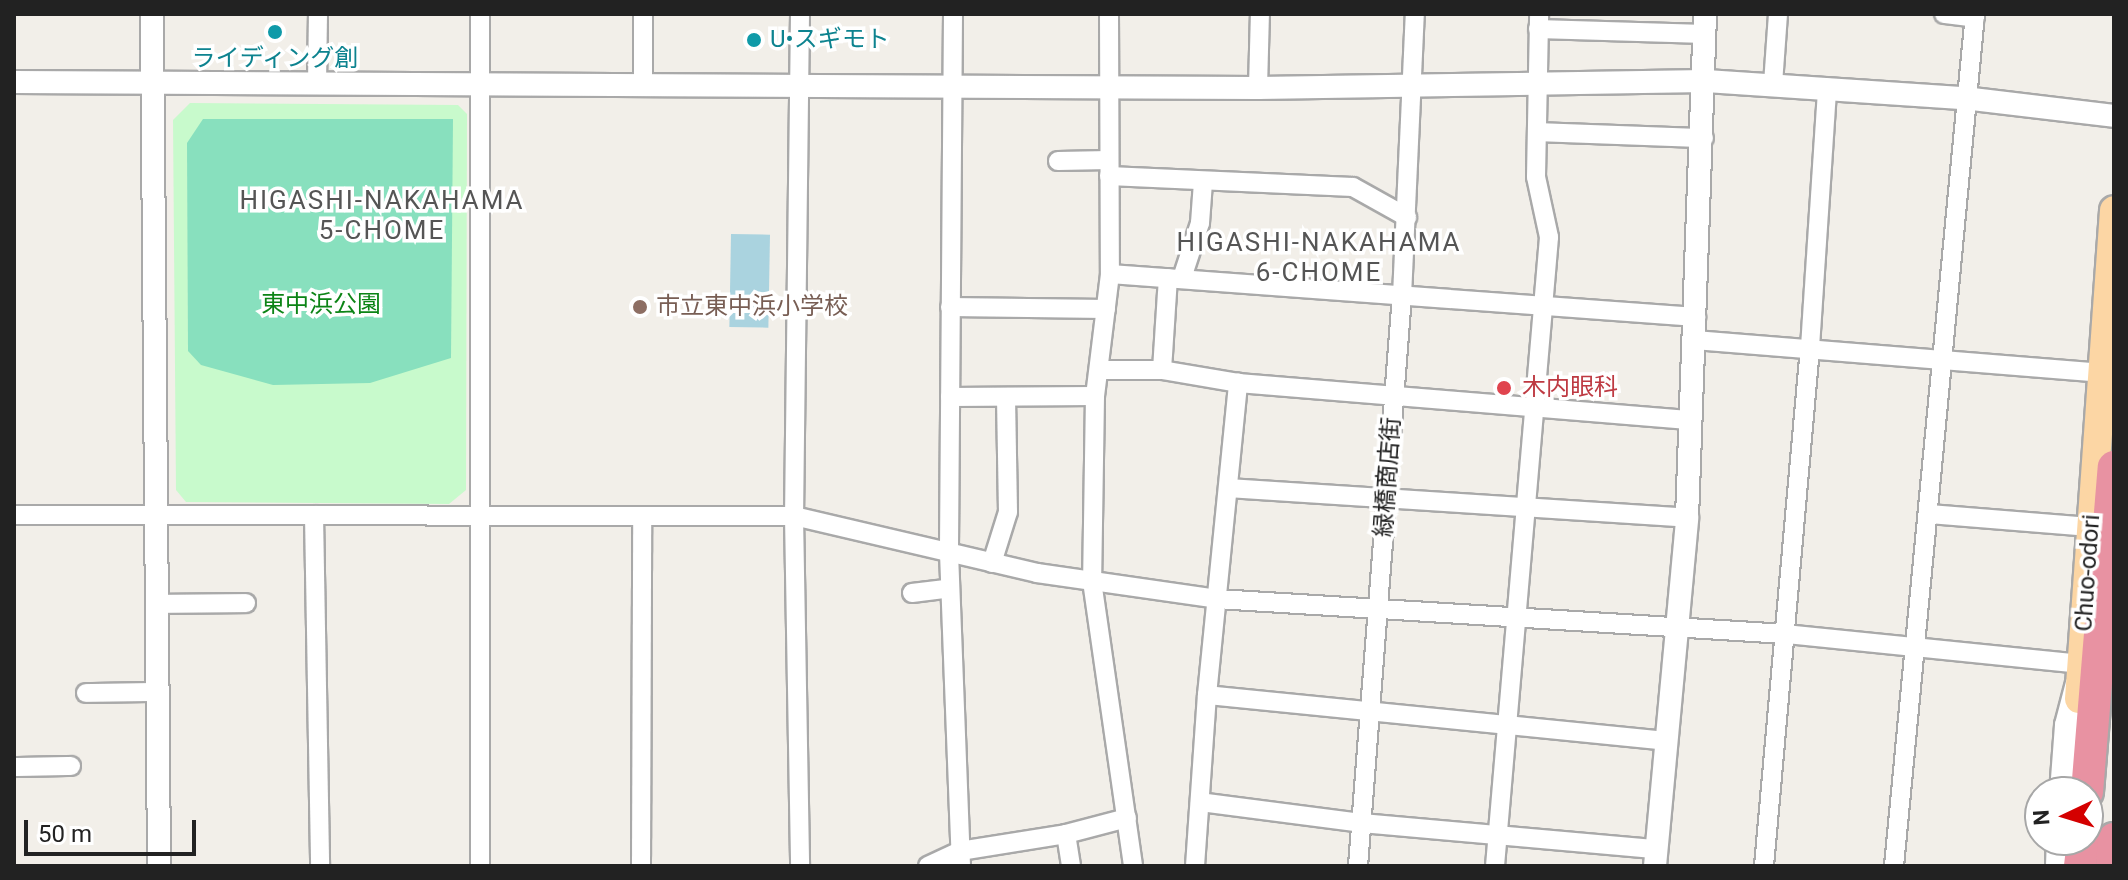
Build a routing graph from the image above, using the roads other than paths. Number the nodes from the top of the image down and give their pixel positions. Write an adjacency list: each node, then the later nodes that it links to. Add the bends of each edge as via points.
1 (152, 14): 17 (street)
2 (318, 14): 18 (street)
3 (480, 14): 20 (street)
4 (643, 14): 21 (street)
5 (800, 14): 22 (street)
6 (953, 14): 24 (street)
7 (1109, 14): 26 (street)
8 (1260, 14): 27 (street)
9 (1415, 14): 25 (street, 緑橋商店街)
10 (1778, 14): 19 (street)
11 (1944, 14): 12 (street)
12 (1975, 16): 29 (street)
13 (1538, 21): 14 (street); 23 (street)
14 (1705, 24): 15 (street)
15 (1706, 81): 19 (street); 23 (street); 32 (street)
16 (14, 82): 17 (street)
17 (153, 84): 18 (street); 64 (street)
18 (317, 84): 20 (street)
19 (1773, 84): 28 (street)
20 (480, 86): 21 (street); 65 (street)
21 (643, 86): 22 (street)
22 (800, 86): 24 (street); 66 (street)
23 (1538, 86): 25 (street); 31 (street)
24 (954, 87): 26 (street); 42 (street)
25 (1412, 87): 27 (street); 37 (street, 緑橋商店街)
26 (1110, 88): 27 (street); 34 (street)
27 (1258, 88)
28 (1827, 88): 29 (street); 45 (street)
29 (1964, 98): 30 (street); 46 (street)
30 (2114, 116)
31 (1538, 132): 32 (street); 41 (street, via 1536,177 1549,237)
32 (1704, 138): 44 (street)
33 (1058, 161): 34 (street)
34 (1109, 168): 35 (street); 38 (street)
35 (1203, 182): 37 (street, via 1353,187); 39 (street, via 1200,223)
36 (2114, 210): 49 (main road, Chuo-odori)
37 (1407, 217): 40 (street, 緑橋商店街)
38 (1110, 274): 39 (street); 43 (street)
39 (1176, 276): 40 (street); 48 (street)
40 (1402, 296): 41 (street); 51 (street, 緑橋商店街)
41 (1542, 306): 44 (street); 55 (street)
42 (950, 307): 43 (street); 53 (street)
43 (1106, 309): 47 (street)
44 (1695, 328): 45 (street); 56 (street)
45 (1810, 347): 46 (street); 81 (street)
46 (1945, 360): 49 (street); 61 (street)
47 (1101, 370): 48 (street); 52 (street)
48 (1162, 370): 50 (street)
49 (2101, 373): 69 (main road, Chuo-odori)
50 (1238, 383): 51 (street); 58 (street)
51 (1395, 393): 55 (street); 59 (street, 緑橋商店街)
52 (1095, 396): 54 (street); 72 (street)
53 (950, 397): 54 (street); 70 (street)
54 (1006, 397): 71 (street, via 1008,512)
55 (1533, 404): 56 (street); 60 (street)
56 (1691, 420): 68 (street)
57 (2114, 467): 94 (highway)
58 (1229, 488): 59 (street); 75 (street)
59 (1387, 502): 60 (street); 78 (street, 緑橋商店街)
60 (1527, 509): 68 (street); 79 (street)
61 (1929, 514): 69 (street); 82 (street)
62 (14, 515): 64 (street)
63 (314, 515): 64 (street); 65 (street); 104 (street)
64 (156, 516): 77 (street)
65 (481, 516): 67 (street); 105 (street)
66 (794, 516): 67 (street); 70 (street); 107 (street)
67 (642, 518): 106 (street)
68 (1687, 518): 80 (street)
69 (2090, 527): 83 (main road, Chuo-odori)
70 (949, 553): 71 (street); 73 (street)
71 (992, 563): 72 (street)
72 (1092, 581): 75 (street); 96 (street)
73 (950, 588): 74 (street); 101 (street)
74 (912, 593)
75 (1217, 599): 78 (street); 86 (street)
76 (246, 603): 77 (street)
77 (157, 604): 84 (street)
78 (1378, 607): 79 (street); 87 (street, 緑橋商店街)
79 (1514, 620): 80 (street); 88 (street)
80 (1678, 628): 81 (street); 89 (street)
81 (1786, 634): 82 (street); 114 (street)
82 (1914, 650): 83 (street); 115 (street)
83 (2082, 664): 92 (street, via 2066,725); 93 (main road, Chuo-odori)
84 (159, 692): 85 (street); 103 (street)
85 (86, 693)
86 (1207, 695): 87 (street); 95 (street)
87 (1368, 712): 88 (street); 97 (street, 緑橋商店街)
88 (1508, 725): 89 (street); 99 (street)
89 (1665, 741): 102 (street)
90 (71, 766): 91 (street)
91 (14, 767)
92 (2062, 776)
93 (2075, 776)
94 (2088, 776)
95 (1200, 802): 97 (street); 111 (street)
96 (1127, 818): 98 (street); 110 (street)
97 (1362, 823): 99 (street); 112 (street, 緑橋商店街)
98 (1066, 834): 101 (street); 109 (street)
99 (1496, 834): 102 (street); 113 (street)
100 (2114, 839): 116 (highway)
101 (960, 858): 108 (street)
102 (1655, 858)
103 (159, 866)
104 (320, 866)
105 (480, 866)
106 (641, 866)
107 (800, 866)
108 (928, 866)
109 (1071, 866)
110 (1133, 866)
111 (1195, 866)
112 (1358, 866)
113 (1495, 866)
114 (1764, 866)
115 (1894, 866)
116 (2112, 866)

